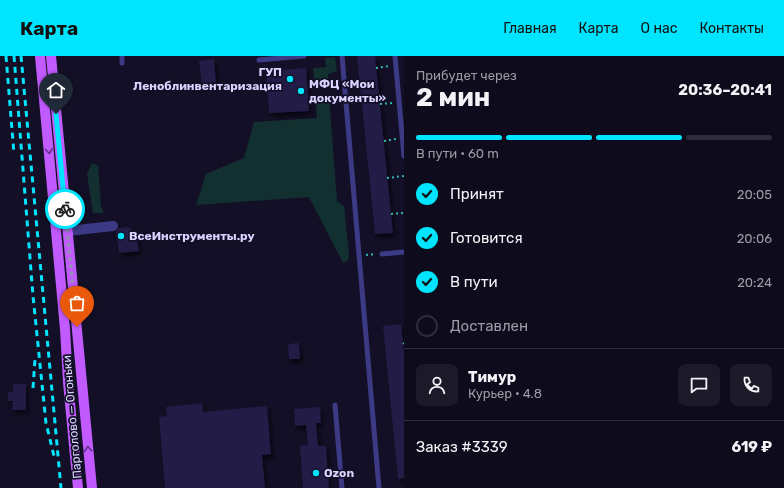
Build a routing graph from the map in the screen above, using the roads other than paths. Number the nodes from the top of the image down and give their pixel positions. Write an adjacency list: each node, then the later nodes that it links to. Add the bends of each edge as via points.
1 (40, 56): 16 (main road, Парголово — Огоньки, one-way to 16)
2 (51, 56): 12 (main road, Парголово — Огоньки)
3 (122, 56): 8 (lane)
4 (304, 56): 7 (lane)
5 (342, 56): 19 (lane)
6 (395, 56): 9 (lane)
7 (259, 60)
8 (122, 63)
9 (402, 121): 10 (lane)
10 (404, 156)
11 (113, 226): 12 (street)
12 (68, 230): 17 (main road, Парголово — Огоньки, one-way to 12)
13 (404, 252): 14 (lane)
14 (382, 254)
15 (335, 405): 18 (lane)
16 (78, 488)
17 (92, 488)
18 (342, 488)
19 (379, 488)

